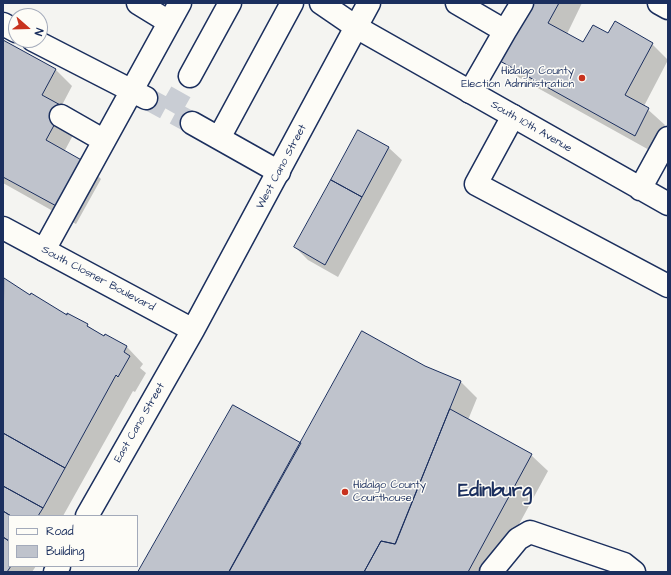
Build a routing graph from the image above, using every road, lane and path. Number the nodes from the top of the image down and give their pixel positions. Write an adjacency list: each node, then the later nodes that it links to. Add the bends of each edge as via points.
1 (138, 3): 10 (main road)
2 (230, 3): 14 (main road)
3 (292, 3): 20 (main road)
4 (321, 3): 11 (main road, South 10th Avenue)
5 (369, 3): 11 (main road, West Cano Street)
6 (457, 3): 12 (main road)
7 (522, 3): 12 (main road)
8 (659, 3): 9 (main road)
9 (668, 8)
10 (175, 12): 16 (main road)
11 (356, 27): 15 (main road, South 10th Avenue); 23 (main road, West Cano Street)
12 (505, 32): 15 (main road)
13 (48, 48): 16 (main road)
14 (190, 76)
15 (470, 92): 18 (main road, South 10th Avenue)
16 (138, 94): 22 (main road)
17 (61, 116): 22 (main road)
18 (513, 116): 24 (main road, South 10th Avenue); 28 (main road, via 476,184)
19 (192, 123): 20 (main road)
20 (219, 138): 23 (main road)
21 (668, 138): 24 (main road)
22 (103, 140): 27 (main road)
23 (279, 172): 29 (main road, West Cano Street)
24 (640, 188): 25 (main road, South 10th Avenue)
25 (668, 204)
26 (3, 228): 27 (main road, South Closner Boulevard)
27 (44, 250): 29 (main road, South Closner Boulevard)
28 (668, 286)
29 (193, 330): 30 (main road, East Cano Street)
30 (88, 515)
31 (490, 572): 32 (main road, via 518,538 530,532 624,564)
32 (634, 572)

